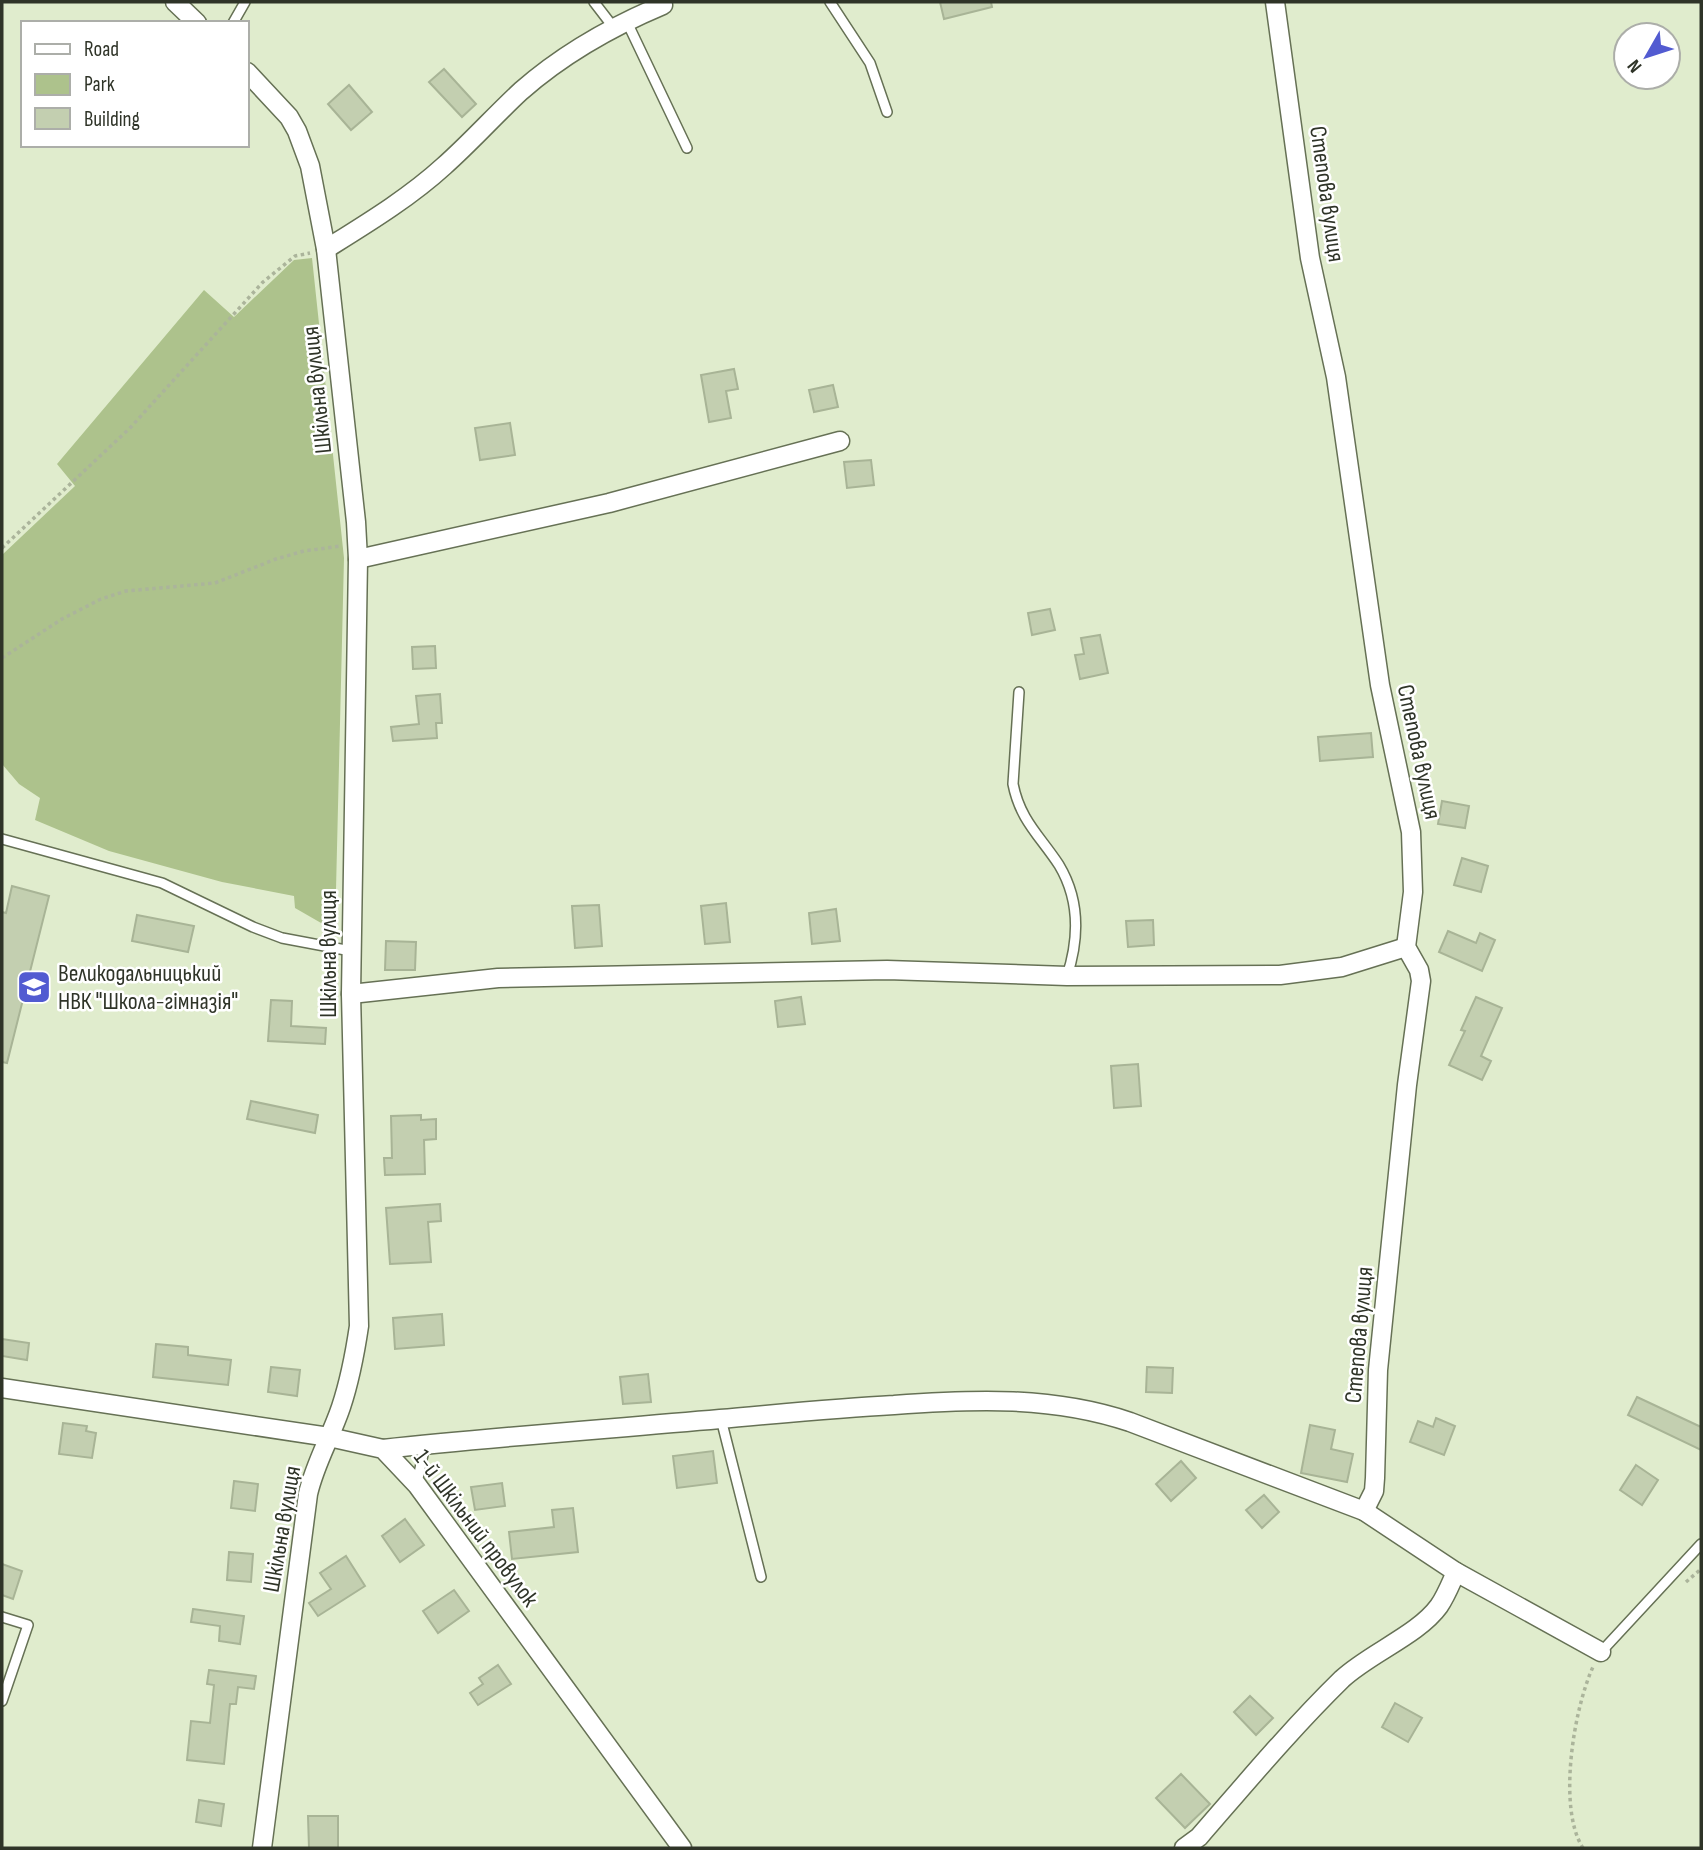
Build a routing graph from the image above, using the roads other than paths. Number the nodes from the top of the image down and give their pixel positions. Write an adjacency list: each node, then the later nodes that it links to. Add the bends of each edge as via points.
1 (175, 2): 7 (street)
2 (244, 2): 8 (lane)
3 (594, 2): 9 (lane)
4 (830, 2): 11 (lane, via 870,63)
5 (1275, 2): 18 (street, Степова вулиця, via 1310,258 1336,377 1380,685 1411,832 1413,892)
6 (663, 5): 9 (street)
7 (195, 21)
8 (234, 21)
9 (620, 24): 12 (lane); 13 (street, via 546,71 418,188)
10 (248, 73): 13 (street, Шкільна вулиця, via 297,131 310,166)
11 (887, 111)
12 (687, 148)
13 (326, 249): 15 (street, Шкільна вулиця)
14 (840, 441): 15 (street, via 609,503)
15 (358, 552): 19 (street, Шкільна вулиця)
16 (1019, 692): 20 (lane, via 1013,784 1022,814 1058,864 1073,898 1076,937)
17 (2, 839): 19 (lane, via 162,883 282,938)
18 (1406, 947): 20 (street, via 1342,967 1280,975); 28 (street, Степова вулиця, via 1421,981 1378,1370 1374,1492)
19 (351, 951): 21 (street, Шкільна вулиця)
20 (1067, 976): 21 (street, via 887,970 512,978)
21 (351, 994): 24 (street, Шкільна вулиця, via 359,1326 352,1374)
22 (2, 1388): 24 (street, 1-й Шкільний провулок)
23 (721, 1419): 25 (street); 28 (street, via 940,1402 1071,1406 1130,1422); 31 (lane)
24 (329, 1437): 26 (street, 1-й Шкільний провулок); 35 (street, Шкільна вулиця, via 308,1494)
25 (425, 1445): 26 (street); 27 (lane)
26 (383, 1449): 27 (street, 1-й Шкільний провулок)
27 (417, 1485): 36 (street, 1-й Шкільний провулок)
28 (1364, 1511): 30 (street)
29 (1701, 1544): 33 (lane)
30 (1457, 1572): 33 (street); 37 (street, via 1440,1605 1345,1677 1295,1726 1199,1838)
31 (761, 1577)
32 (2, 1617): 34 (lane, via 28,1625)
33 (1601, 1653)
34 (2, 1701)
35 (262, 1848)
36 (682, 1848)
37 (1184, 1848)

